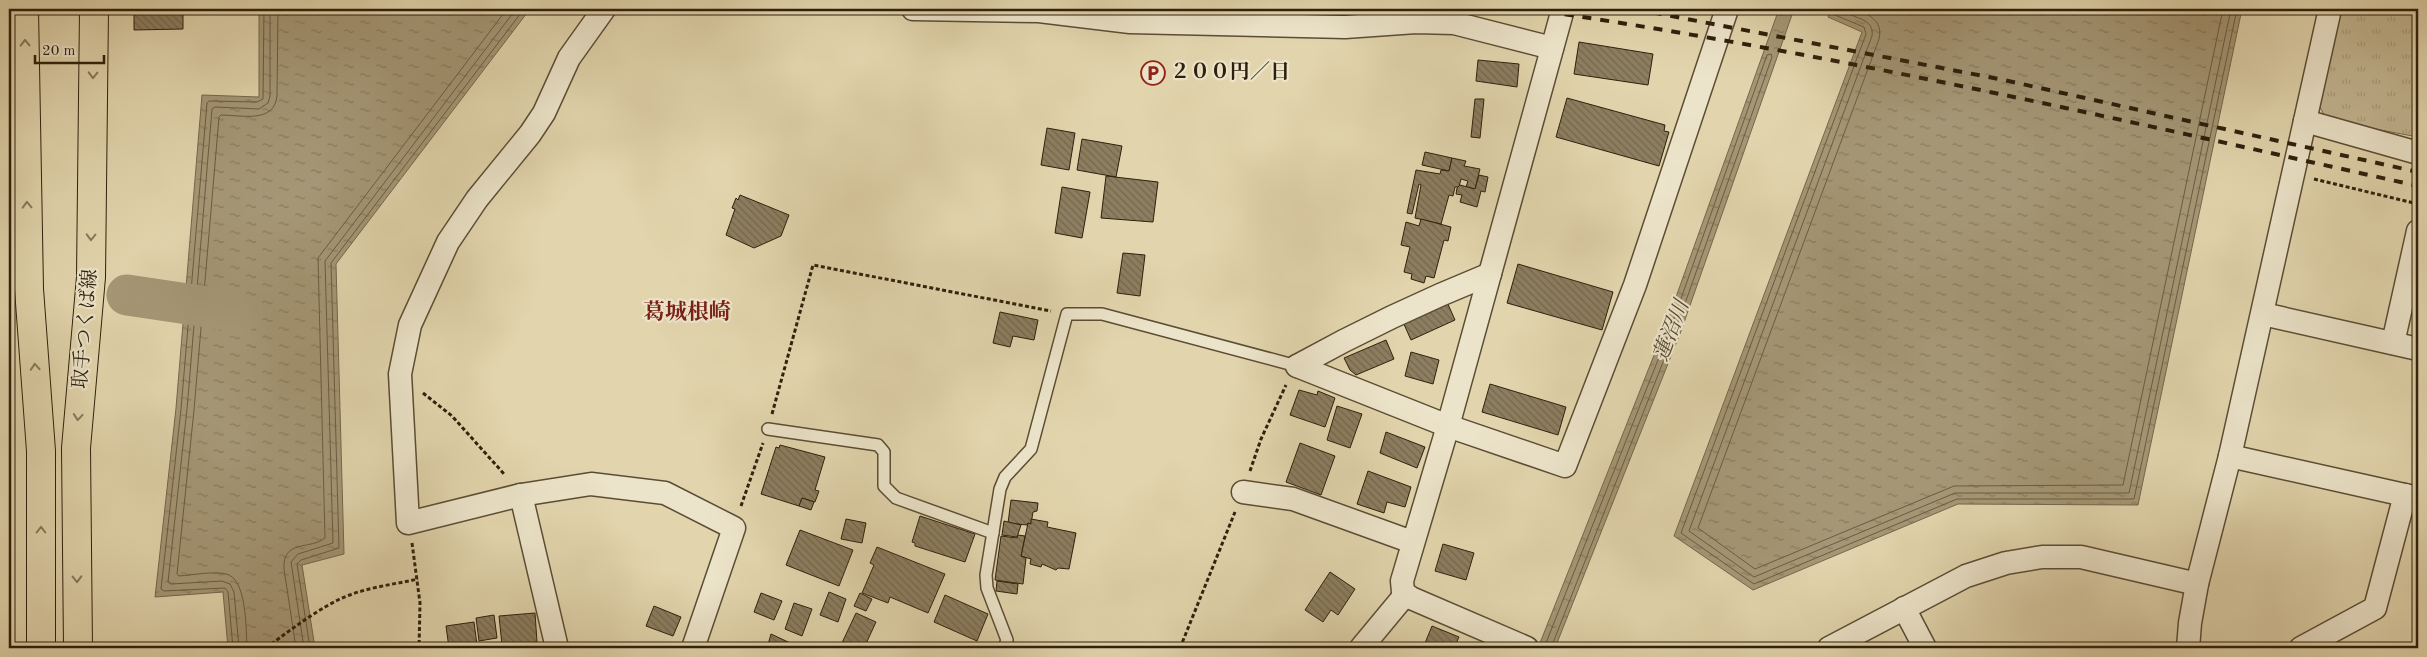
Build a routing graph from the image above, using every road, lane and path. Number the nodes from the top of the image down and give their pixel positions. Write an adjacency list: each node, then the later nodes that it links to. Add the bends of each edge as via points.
1 (24, 9): 36 (main road, one-way to 1, via 41,451 29,289)
2 (94, 9): 37 (main road, 取手つくば線, one-way to 37, via 91,277 76,448)
3 (604, 9): 20 (street, via 573,52 544,113 530,134 477,198 448,242 410,325)
4 (913, 9): 8 (street, via 1039,11 1130,22 1345,27 1454,23)
5 (1564, 9): 8 (street)
6 (1727, 9): 21 (street, via 1635,285 1565,466)
7 (2330, 9): 9 (street)
8 (1552, 48): 14 (street)
9 (2305, 121): 10 (street); 11 (street)
10 (2418, 152)
11 (2292, 174): 12 (path); 16 (street)
12 (2418, 204)
13 (2418, 231): 17 (street)
14 (1490, 274): 19 (street, via 1431,297); 21 (street)
15 (1067, 314): 19 (lane, via 1102,314); 22 (path, via 813,265); 29 (lane, via 1031,449 1005,477)
16 (2263, 314): 17 (street); 23 (street)
17 (2393, 343): 18 (street)
18 (2418, 349)
19 (1298, 366): 21 (street)
20 (400, 374): 25 (path, via 452,416 494,460); 27 (street)
21 (1448, 426): 30 (street)
22 (768, 429): 28 (path); 29 (lane, via 878,445 884,452 884,486 896,498)
23 (2230, 456): 26 (street); 32 (street)
24 (1243, 492): 30 (street, via 1294,499)
25 (521, 495): 27 (street); 28 (street, via 591,484 665,493); 40 (street)
26 (2412, 497): 47 (street, via 2375,608)
27 (408, 523): 31 (path)
28 (734, 528): 41 (street)
29 (993, 534): 42 (lane, via 987,588 1007,640)
30 (1412, 542): 33 (street, via 1402,581)
31 (418, 579): 38 (path, via 368,589 338,600); 39 (path)
32 (2198, 584): 34 (street, via 2081,557 2042,557 2006,563 1966,576); 46 (street)
33 (1406, 595): 35 (street); 43 (street)
34 (1904, 608): 44 (street); 45 (street)
35 (1519, 645)
36 (41, 648)
37 (78, 648)
38 (266, 648)
39 (419, 648)
40 (557, 648)
41 (692, 648)
42 (1004, 648)
43 (1361, 648)
44 (1829, 648)
45 (1925, 648)
46 (2188, 648)
47 (2300, 648)

